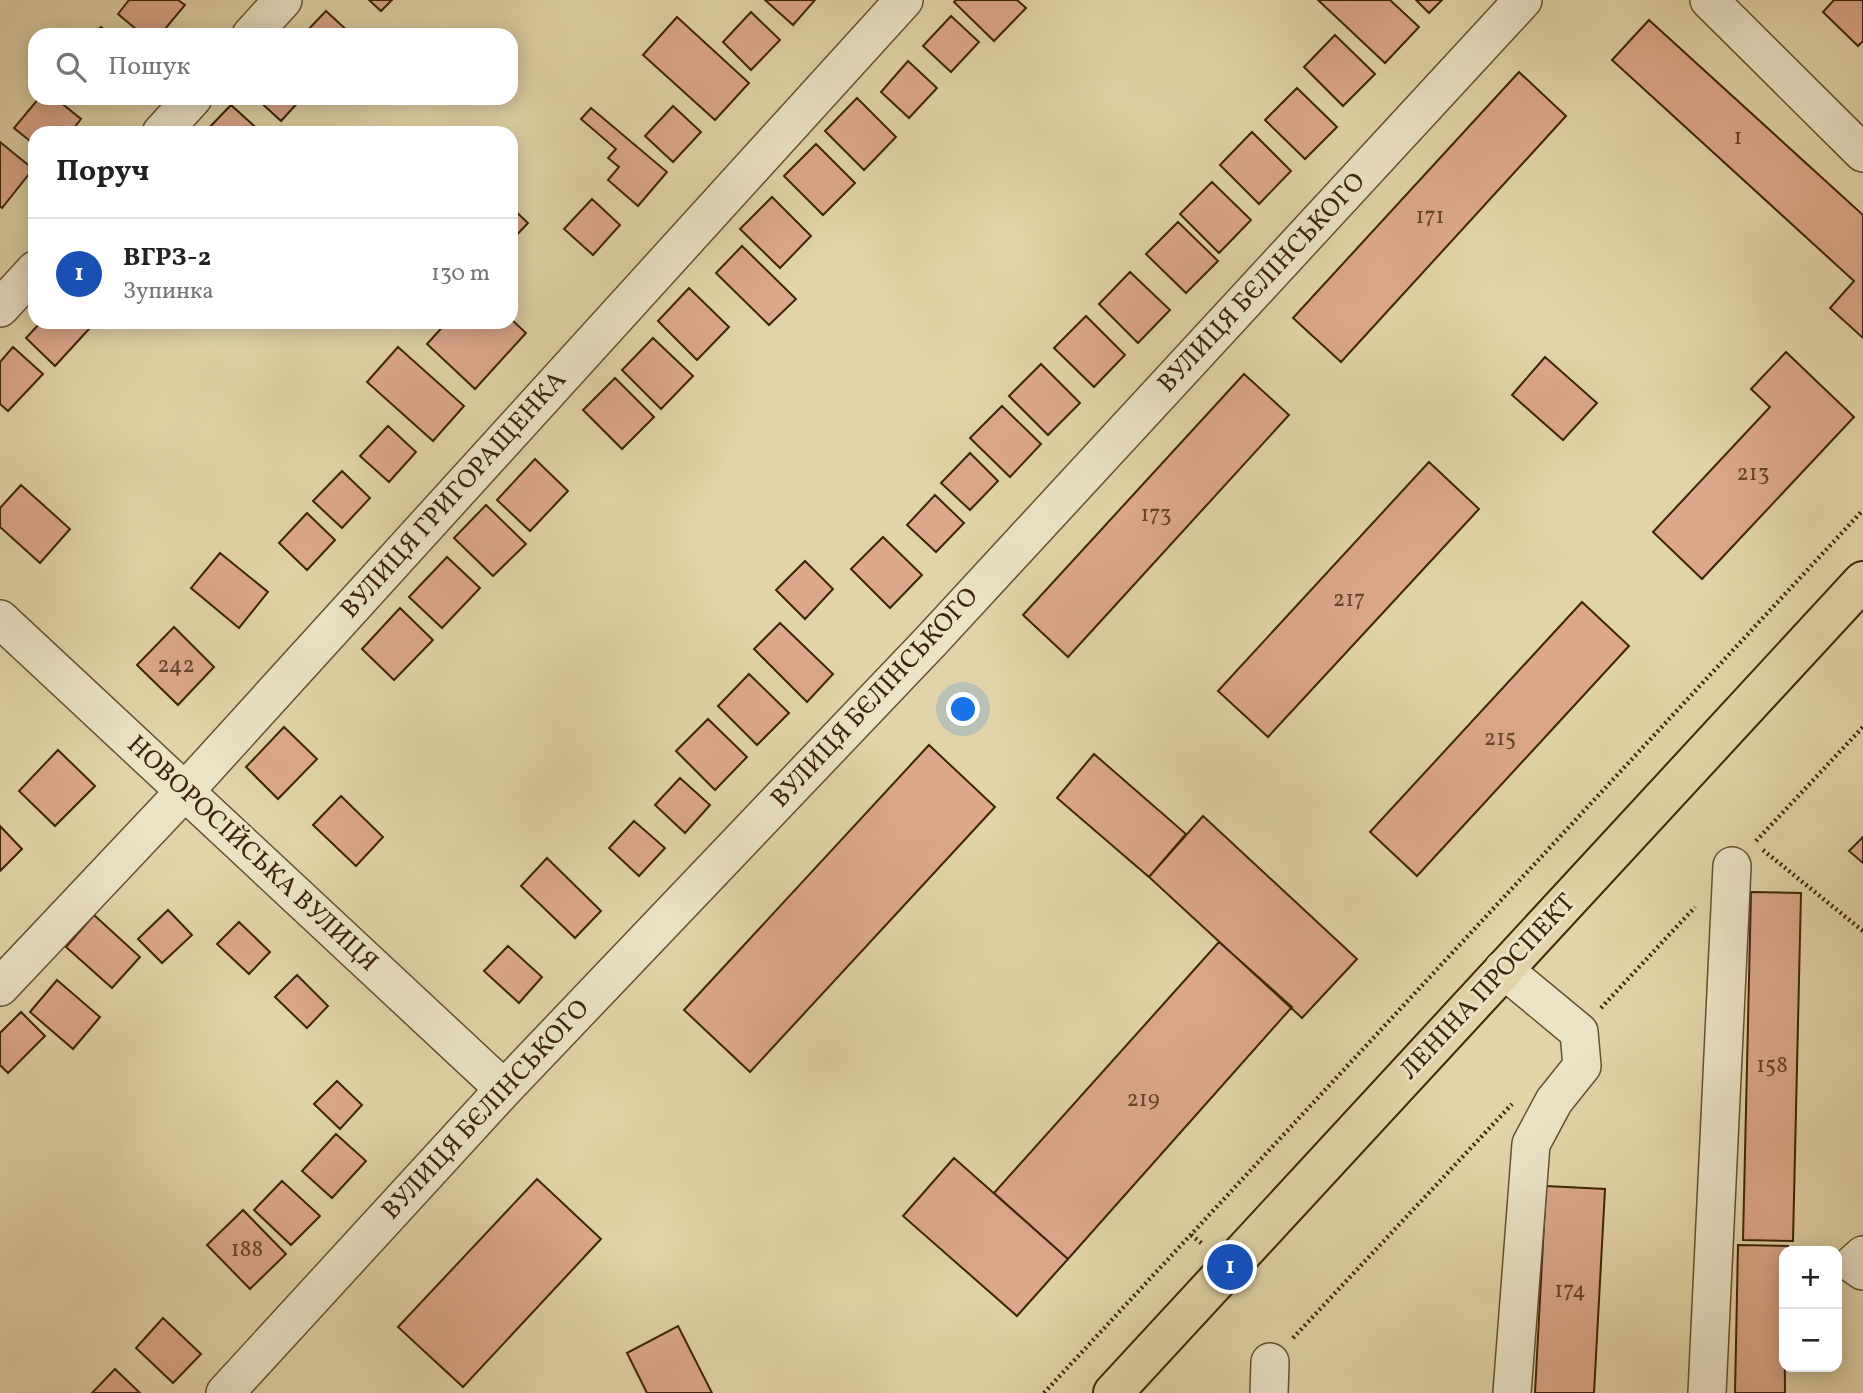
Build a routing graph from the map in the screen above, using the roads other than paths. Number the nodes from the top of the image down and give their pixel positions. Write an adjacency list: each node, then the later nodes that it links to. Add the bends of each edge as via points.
1 (284, 0): 5 (street)
2 (904, 0): 13 (street, ВУЛИЦЯ ГРИГОРАЩЕНКА)
3 (1523, 0): 17 (street, ВУЛИЦЯ БЄЛІНСЬКОГО, via 930,640)
4 (1709, 0): 8 (street)
5 (258, 28)
6 (187, 105): 7 (street)
7 (167, 126)
8 (1863, 153)
9 (28, 278): 10 (street)
10 (0, 308)
11 (1863, 581): 15 (main road, ЛЕНІНА ПРОСПЕКТ)
12 (0, 619): 13 (street, НОВОРОСІЙСЬКА ВУЛИЦЯ)
13 (185, 791): 16 (street, ВУЛИЦЯ ГРИГОРАЩЕНКА); 17 (street, НОВОРОСІЙСЬКА ВУЛИЦЯ)
14 (1743, 855): 23 (street)
15 (1503, 969): 21 (main road, ЛЕНІНА ПРОСПЕКТ); 22 (street, via 1579,1032 1582,1066 1554,1101 1531,1144)
16 (0, 987)
17 (504, 1090): 20 (street, ВУЛИЦЯ БЄЛІНСЬКОГО)
18 (1863, 1255): 19 (street, via 1853,1264)
19 (1863, 1271)
20 (225, 1393)
21 (1113, 1393)
22 (1512, 1393)
23 (1707, 1393)

